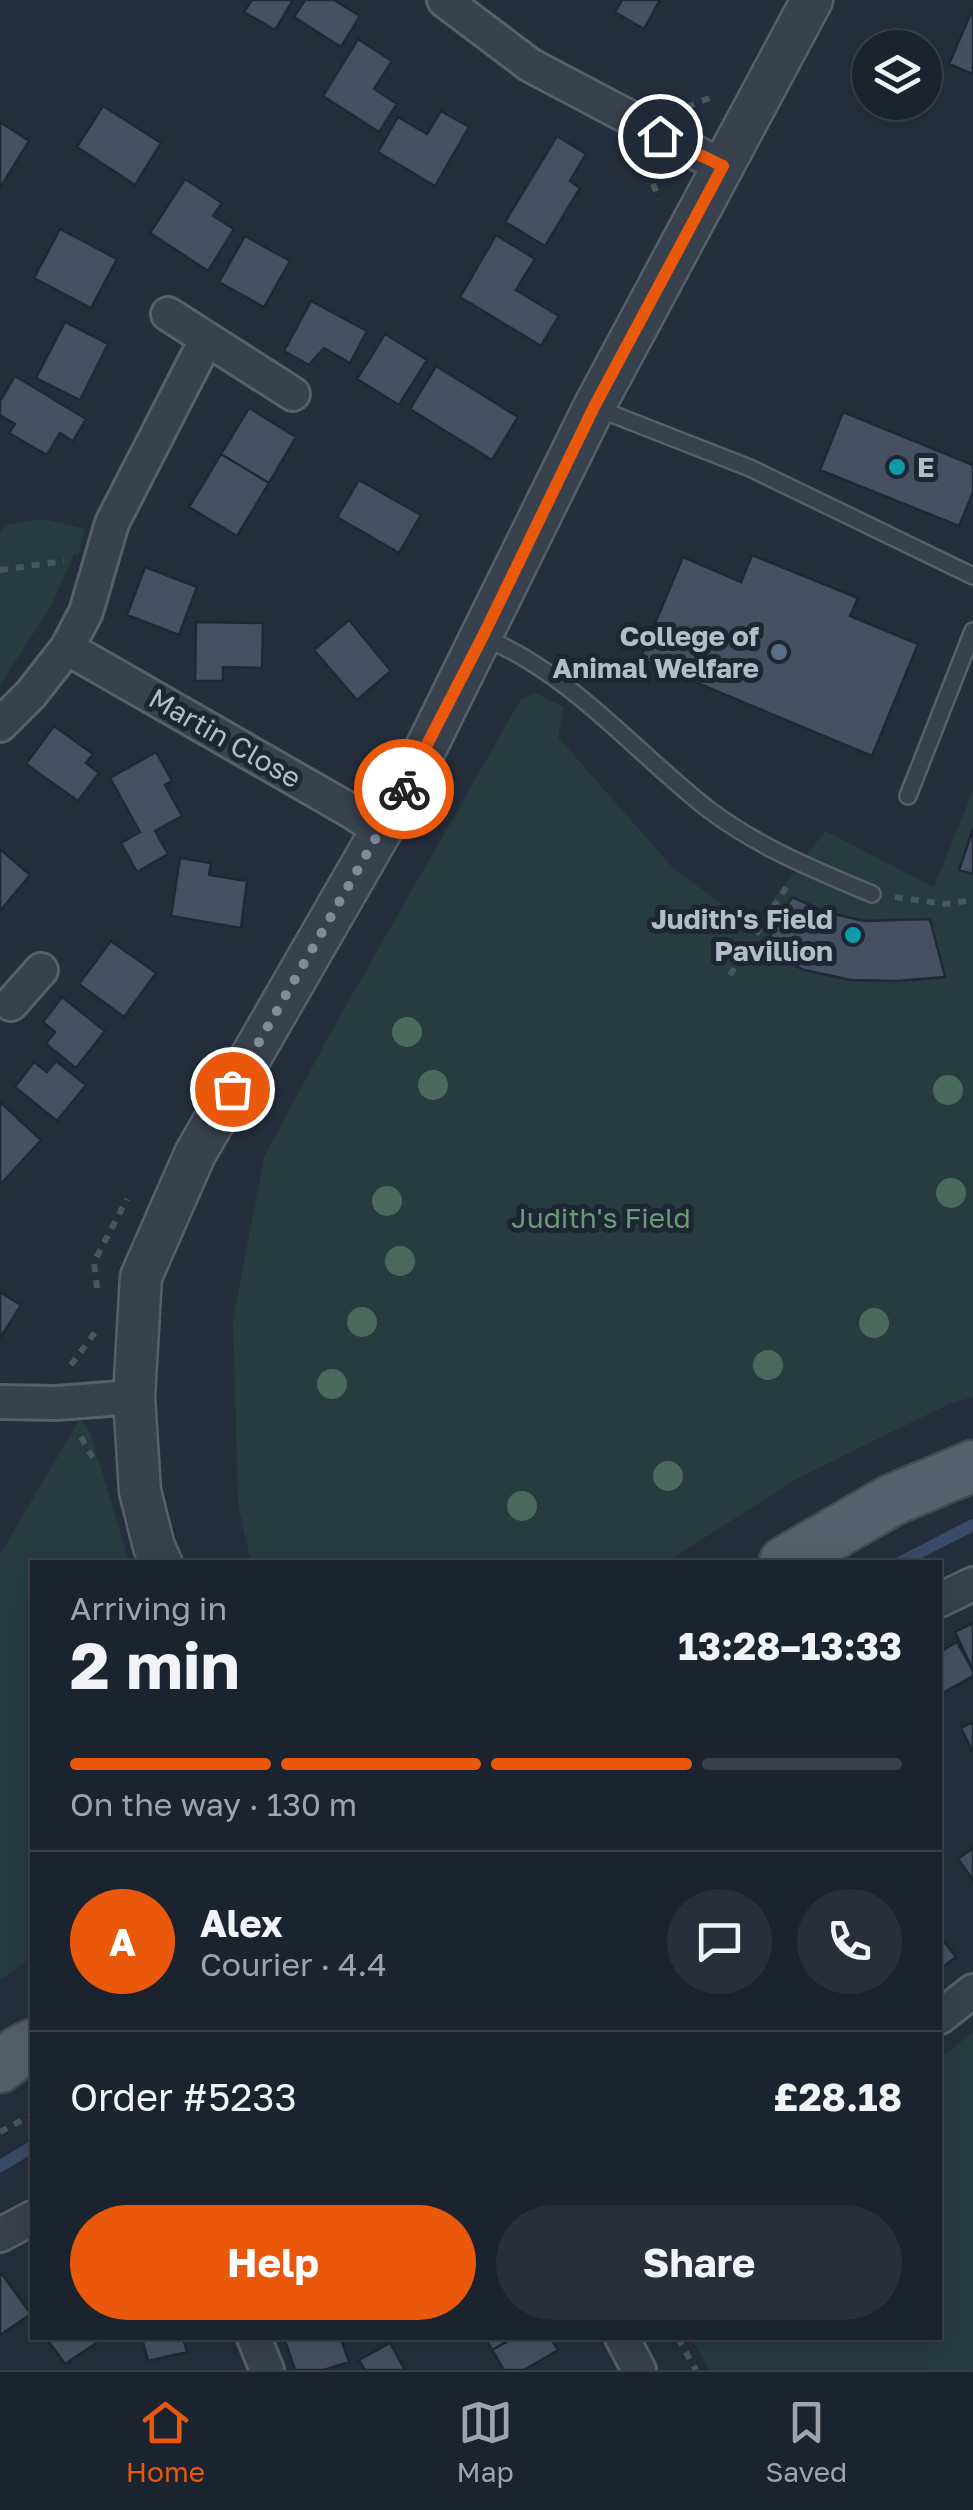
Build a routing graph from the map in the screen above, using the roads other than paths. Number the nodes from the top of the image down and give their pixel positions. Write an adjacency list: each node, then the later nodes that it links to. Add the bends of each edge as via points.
1 (444, 0): 3 (street, via 530,65)
2 (812, 0): 3 (street)
3 (723, 166): 7 (street)
4 (168, 314): 5 (street)
5 (206, 340): 6 (street); 11 (street, via 112,523 86,612)
6 (293, 394)
7 (594, 407): 8 (lane, via 750,468); 10 (street)
8 (973, 576)
9 (973, 631): 13 (lane)
10 (483, 636): 14 (street); 15 (lane, via 532,660 710,810 776,853)
11 (67, 648): 12 (street); 14 (street, Martin Close)
12 (0, 725)
13 (908, 796)
14 (381, 831): 18 (street, via 179,1189 141,1277)
15 (872, 894)
16 (41, 970): 17 (street)
17 (4, 1004)
18 (134, 1398): 19 (street); 21 (street, via 140,1491)
19 (0, 1402)
20 (973, 1466): 22 (main road, via 892,1500)
21 (160, 1560)
22 (788, 1560)
23 (973, 1584): 24 (street)
24 (942, 1599)
25 (973, 1991): 26 (street)
26 (942, 2015)
27 (30, 2046): 28 (main road)
28 (0, 2067)
29 (30, 2083): 30 (main road)
30 (0, 2096)
31 (30, 2219): 32 (street)
32 (0, 2235)
33 (255, 2340): 35 (street)
34 (623, 2340): 36 (street)
35 (267, 2370)
36 (639, 2370)

